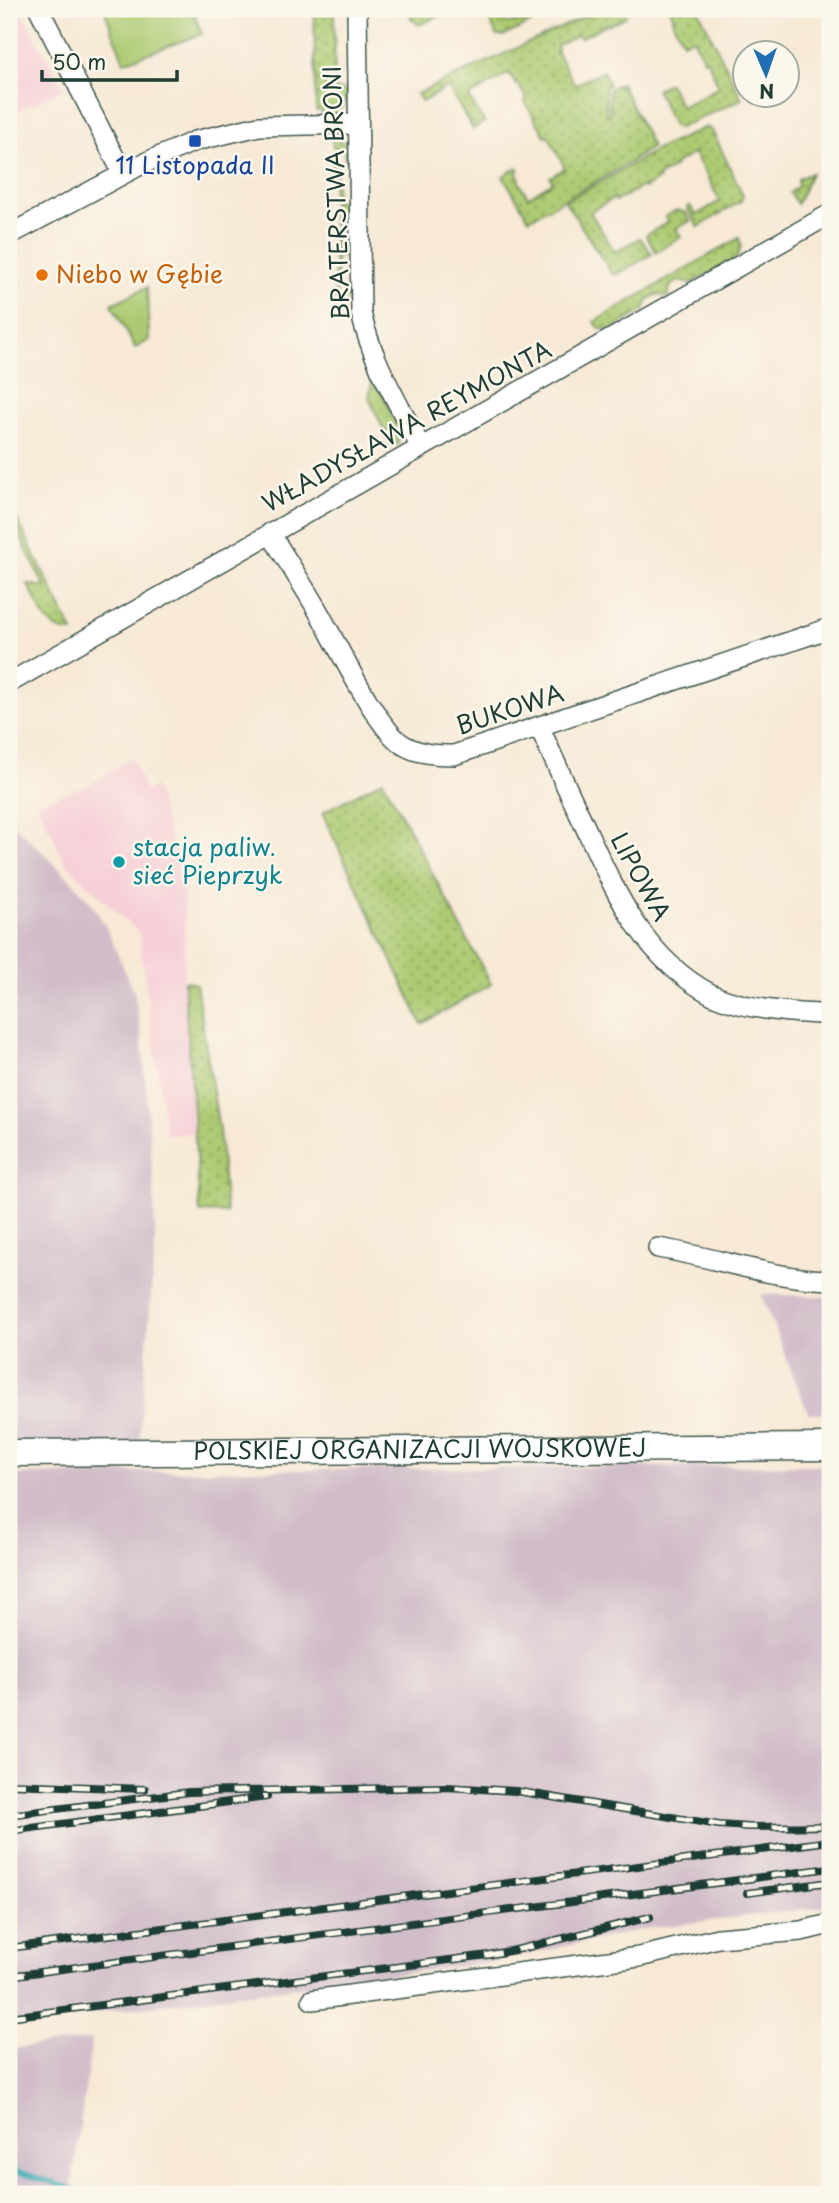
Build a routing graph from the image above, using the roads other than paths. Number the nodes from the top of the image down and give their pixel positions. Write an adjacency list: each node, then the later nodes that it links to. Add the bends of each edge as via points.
1 (39, 9): 4 (street)
2 (357, 9): 3 (street, BRATERSTWA BRONI)
3 (358, 124): 4 (street, via 264,125 230,131 195,141); 7 (street, BRATERSTWA BRONI, via 361,313 379,367)
4 (123, 174): 6 (street)
5 (830, 214): 7 (street, WŁADYSŁAWA REYMONTA)
6 (9, 235)
7 (421, 448): 8 (street, WŁADYSŁAWA REYMONTA)
8 (270, 533): 10 (street, WŁADYSŁAWA REYMONTA); 11 (street, BUKOWA, via 379,717 403,745 432,755 454,755)
9 (830, 628): 11 (street, BUKOWA)
10 (9, 683)
11 (539, 726): 12 (street, LIPOWA, via 608,877 629,917 658,955 713,995 768,1010)
12 (830, 1014)
13 (658, 1248): 14 (street, via 804,1280)
14 (830, 1280)
15 (830, 1447): 16 (main road, POLSKIEJ ORGANIZACJI WOJSKOWEJ)
16 (9, 1453)
17 (830, 1924): 18 (street, via 718,1938 639,1957)
18 (312, 2000)

